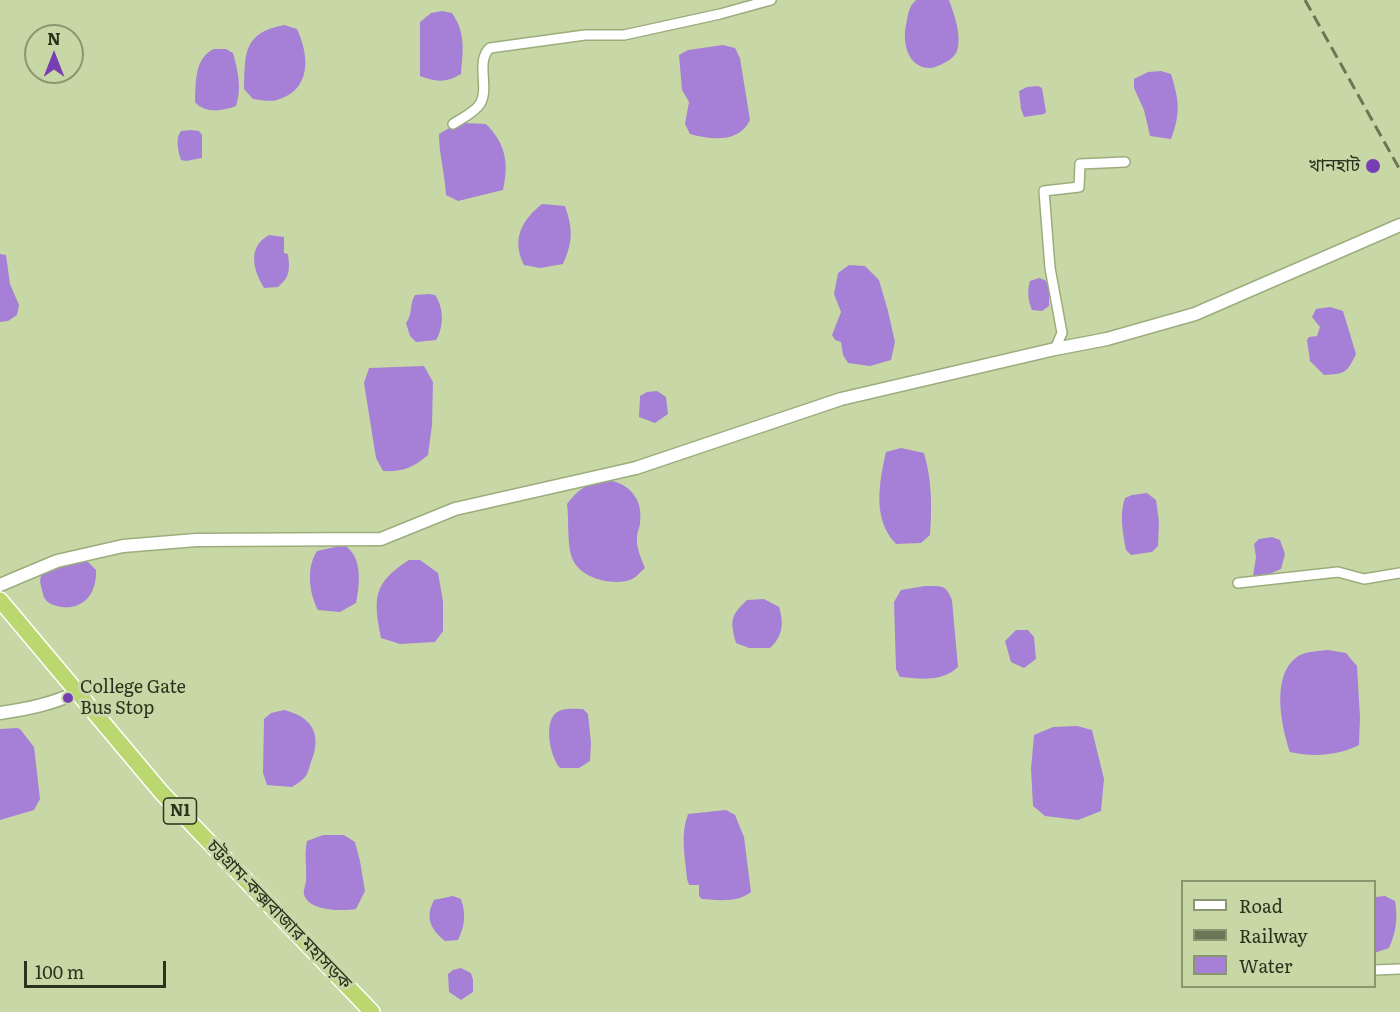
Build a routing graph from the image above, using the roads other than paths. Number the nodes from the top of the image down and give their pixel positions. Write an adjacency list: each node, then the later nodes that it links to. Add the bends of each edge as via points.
1 (771, 0): 2 (street, via 624,34 585,35 490,48 484,57 482,100)
2 (453, 124)
3 (1125, 162): 5 (street, via 1080,164 1079,187 1044,191 1050,268 1062,333)
4 (1400, 225): 5 (street, via 1195,314)
5 (1055, 349): 8 (street, via 842,399 636,468 455,509 381,539 196,540 123,546 57,561)
6 (1400, 573): 7 (street, via 1364,579 1338,572)
7 (1238, 583)
8 (0, 585)
9 (0, 600): 10 (highway, চট্টগ্রাম-কক্সবাজার মহাসড়ক / N1)
10 (77, 692): 11 (street, via 25,710); 14 (highway, চট্টগ্রাম-কক্সবাজার মহাসড়ক / N1, via 162,793)
11 (0, 713)
12 (1400, 969): 13 (street)
13 (1376, 970)
14 (372, 1012)

